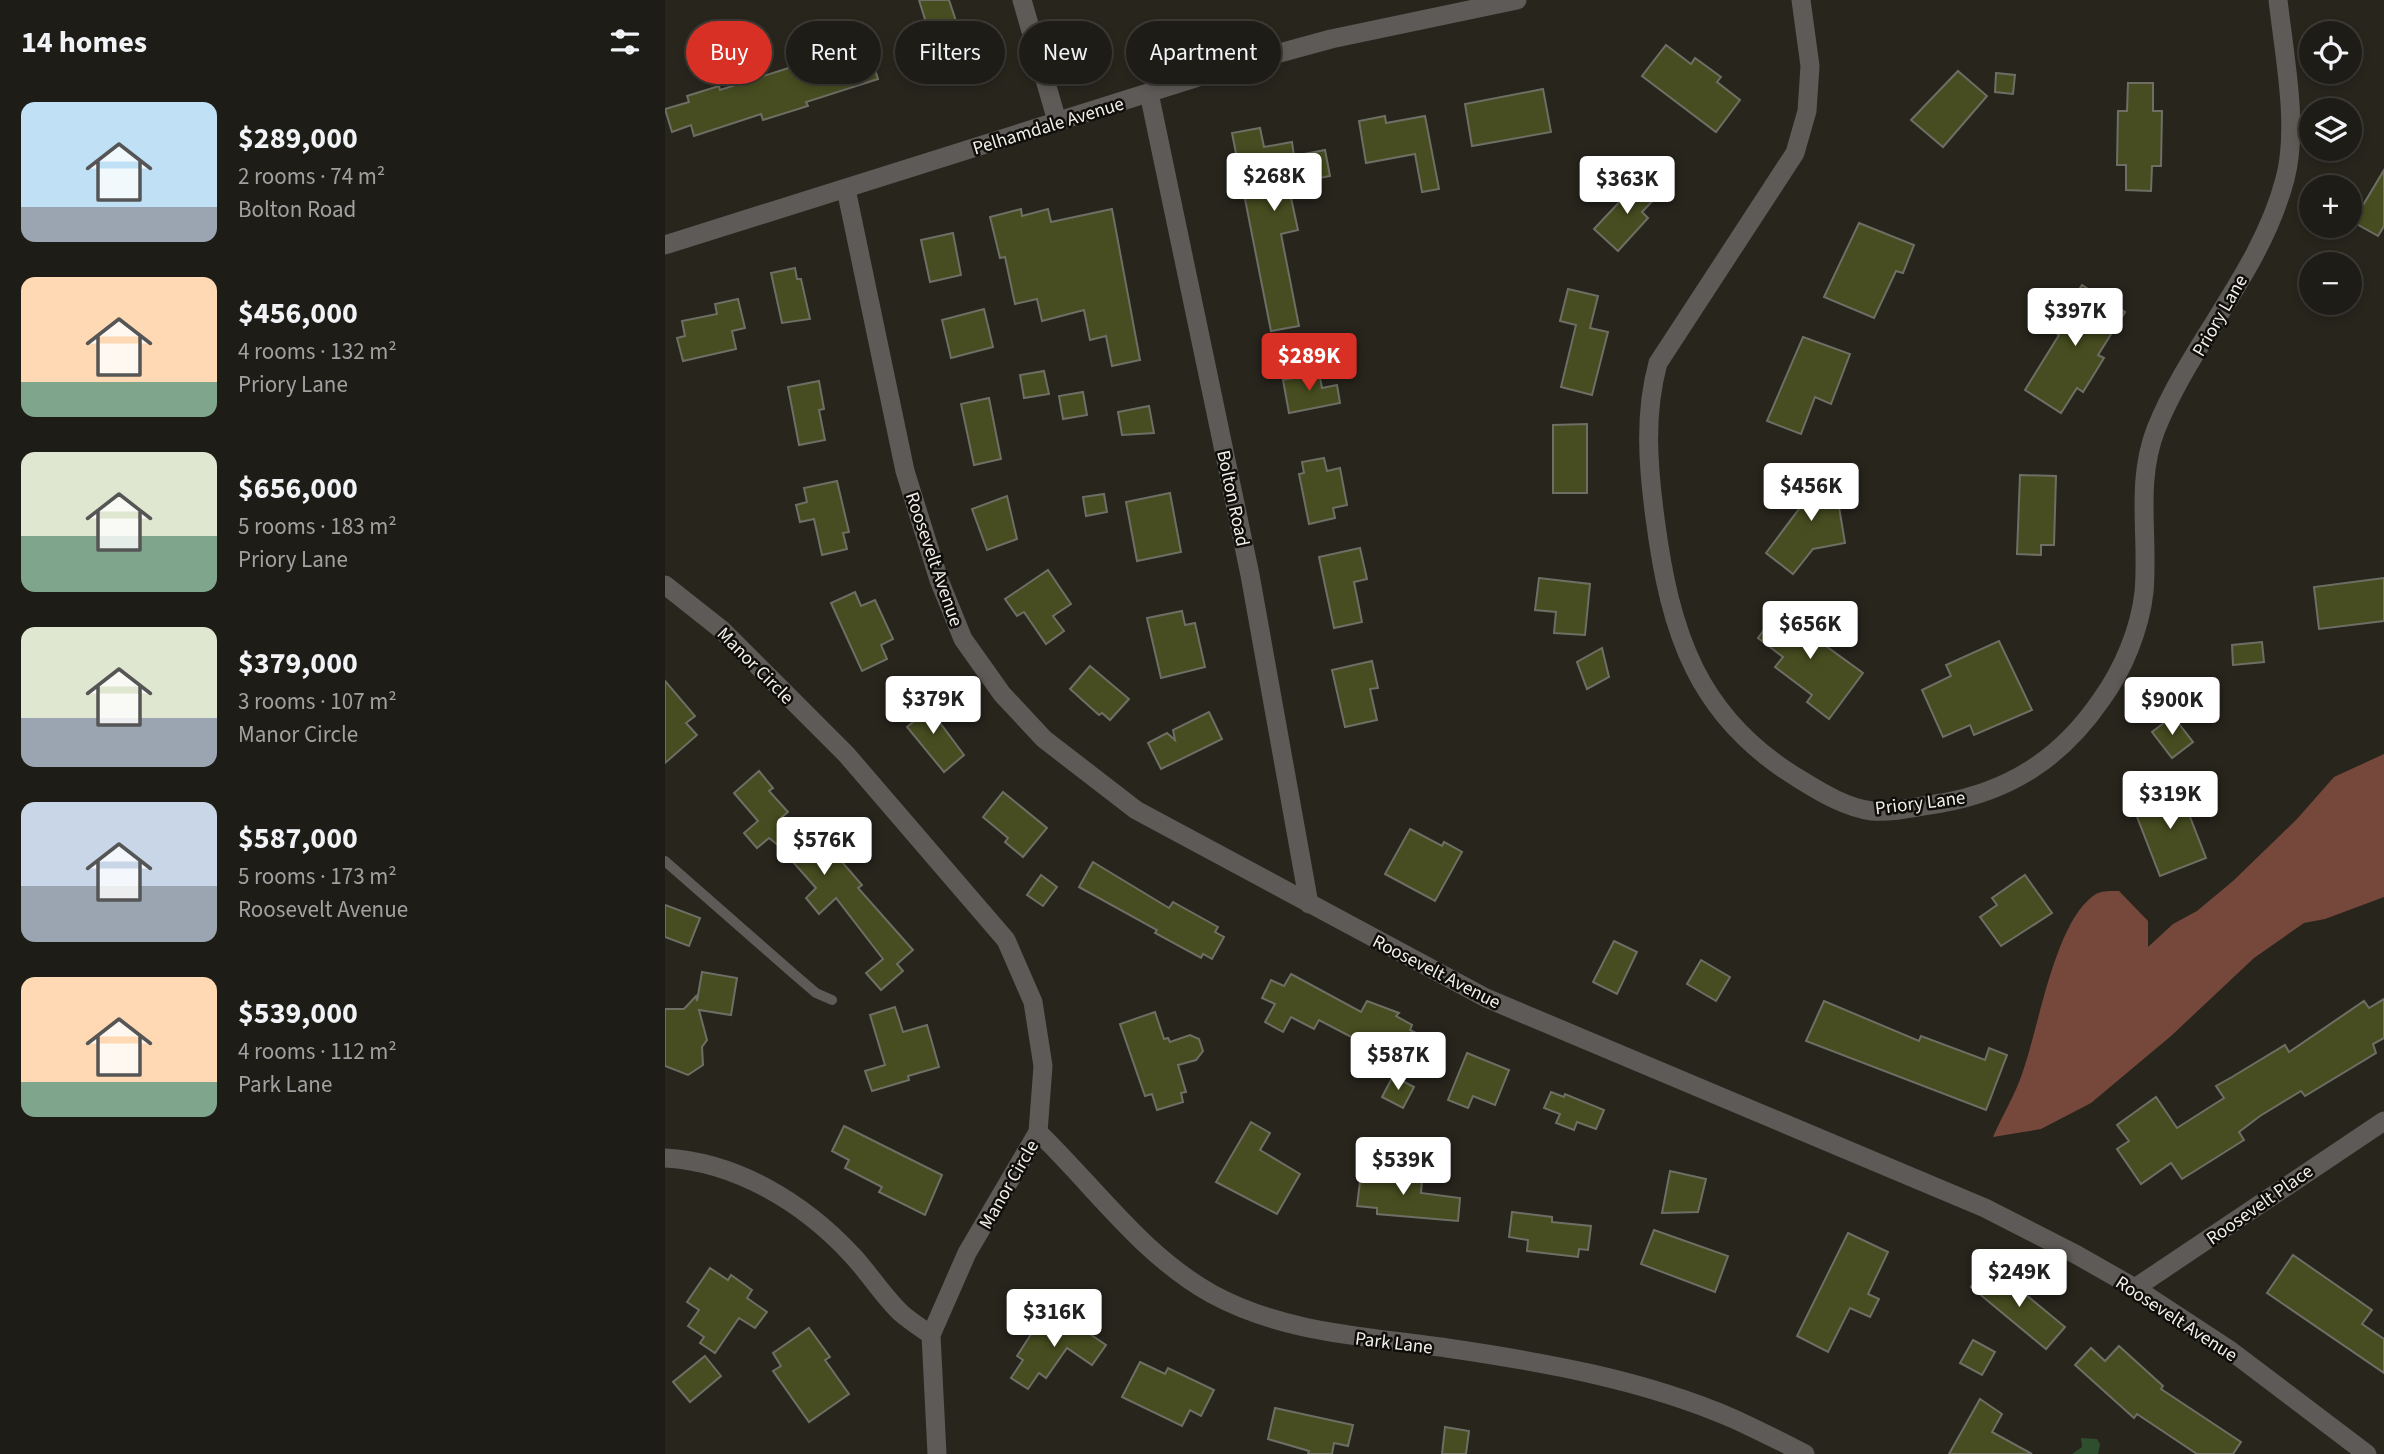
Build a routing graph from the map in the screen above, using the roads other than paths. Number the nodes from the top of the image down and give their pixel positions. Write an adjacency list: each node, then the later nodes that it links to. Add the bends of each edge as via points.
1 (1022, 0): 6 (street)
2 (1801, 0): 3 (street, Priory Lane, via 1810,66 1808,111 1795,153 1658,363 1649,396 1653,499 1675,626 1696,676 1720,712 1778,766 1827,795 1873,811 1951,801 2013,783 2060,750 2102,699 2122,665 2144,593 2143,482 2157,426 2258,247 2286,178 2289,107)
3 (2278, 0)
4 (1508, 1): 5 (street, Pelhamdale Avenue, via 1331,39)
5 (1149, 93): 6 (street, Pelhamdale Avenue); 11 (street, Bolton Road, via 1250,575)
6 (1057, 121): 7 (street, Pelhamdale Avenue)
7 (846, 189): 8 (street, Pelhamdale Avenue); 11 (street, Roosevelt Avenue, via 905,471 963,639 1002,694 1064,755 1136,810)
8 (665, 245)
9 (665, 585): 14 (street, Manor Circle, via 722,631 846,754 1006,940 1038,1025 1043,1066)
10 (665, 860): 12 (lane, via 816,993)
11 (1309, 904): 16 (street, Roosevelt Avenue, via 1486,998 1985,1208)
12 (832, 1000)
13 (2384, 1121): 16 (street, Roosevelt Place)
14 (1038, 1132): 17 (street, Manor Circle, via 967,1253); 19 (street, Park Lane, via 1128,1228 1169,1264 1210,1293 1259,1317 1336,1335 1447,1348 1561,1369 1653,1390 1733,1419)
15 (665, 1158): 17 (street, via 724,1170 772,1190 804,1211 852,1255 901,1313)
16 (2135, 1288): 20 (street, Roosevelt Avenue, via 2231,1351)
17 (931, 1335): 18 (street)
18 (937, 1454)
19 (1805, 1454)
20 (2367, 1454)

